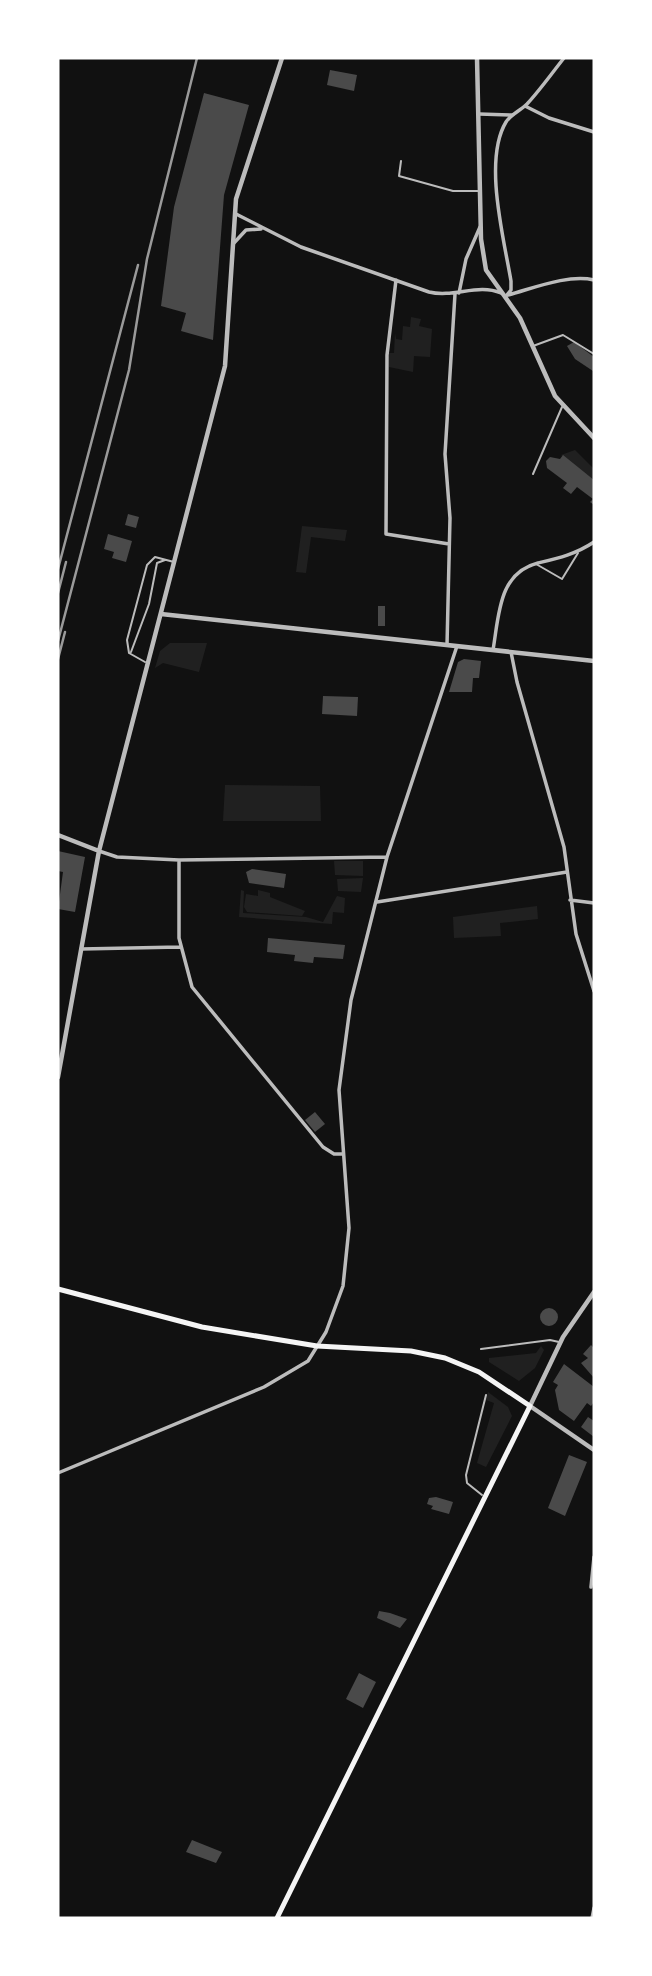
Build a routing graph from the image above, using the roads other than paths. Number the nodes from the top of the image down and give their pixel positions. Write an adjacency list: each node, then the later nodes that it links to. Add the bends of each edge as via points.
1 (282, 58): 10 (street)
2 (477, 58): 5 (street)
3 (564, 58): 4 (street)
4 (525, 106): 6 (street); 7 (street)
5 (479, 114): 6 (street); 9 (street)
6 (512, 115): 17 (street, via 501,134 497,167 511,281)
7 (594, 132)
8 (401, 161): 9 (lane, via 399,176 453,191)
9 (479, 191): 11 (street)
10 (234, 214): 12 (street); 13 (street)
11 (481, 225): 16 (street); 17 (street, via 486,270)
12 (263, 229): 13 (street, via 246,230); 14 (street)
13 (232, 245): 27 (street, via 225,366)
14 (396, 280): 16 (street, via 441,295); 24 (street, via 387,355 386,534)
15 (594, 280): 17 (street, via 556,283)
16 (457, 294): 17 (street, via 492,289); 24 (street, via 445,454)
17 (506, 296): 18 (street)
18 (533, 346): 19 (lane, via 566,335); 20 (street)
19 (594, 354)
20 (563, 407): 21 (street); 22 (lane)
21 (594, 439)
22 (533, 474)
23 (594, 541): 25 (street)
24 (449, 544): 30 (street)
25 (578, 552): 28 (street); 28 (lane, via 562,579)
26 (166, 559): 27 (lane); 34 (lane, via 157,563); 34 (lane, via 155,557 147,565 127,640)
27 (175, 562): 29 (street)
28 (535, 564): 32 (street, via 515,575 505,590)
29 (161, 614): 30 (street); 36 (street)
30 (447, 645): 31 (street)
31 (457, 646): 32 (street); 39 (street)
32 (493, 650): 33 (street)
33 (511, 652): 35 (street); 41 (street)
34 (132, 657): 36 (lane)
35 (594, 660)
36 (147, 663): 38 (street)
37 (58, 835): 38 (street)
38 (99, 851): 40 (street, via 117,857); 46 (street)
39 (387, 857): 40 (street); 43 (street)
40 (179, 860): 45 (street)
41 (567, 872): 42 (street); 43 (street)
42 (570, 900): 44 (street); 47 (street)
43 (377, 902): 50 (street, via 346,1027 339,1090)
44 (594, 903)
45 (180, 947): 46 (street); 50 (street, via 198,998 323,1147)
46 (81, 949): 49 (street)
47 (593, 983): 48 (street)
48 (594, 991)
49 (58, 1077)
50 (344, 1154): 54 (street, via 349,1228 343,1286)
51 (58, 1289): 54 (main road, via 180,1323)
52 (594, 1292): 53 (street)
53 (560, 1342): 55 (lane); 57 (street)
54 (317, 1346): 57 (main road, via 411,1351 448,1359 479,1372); 59 (street, via 301,1367 249,1395)
55 (481, 1349)
56 (486, 1395): 60 (lane, via 466,1475 474,1491)
57 (530, 1406): 58 (street); 60 (main road)
58 (594, 1450)
59 (58, 1473)
60 (486, 1498): 64 (main road)
61 (594, 1558): 62 (street)
62 (591, 1587)
63 (594, 1908): 65 (street)
64 (277, 1918)
65 (592, 1918)

